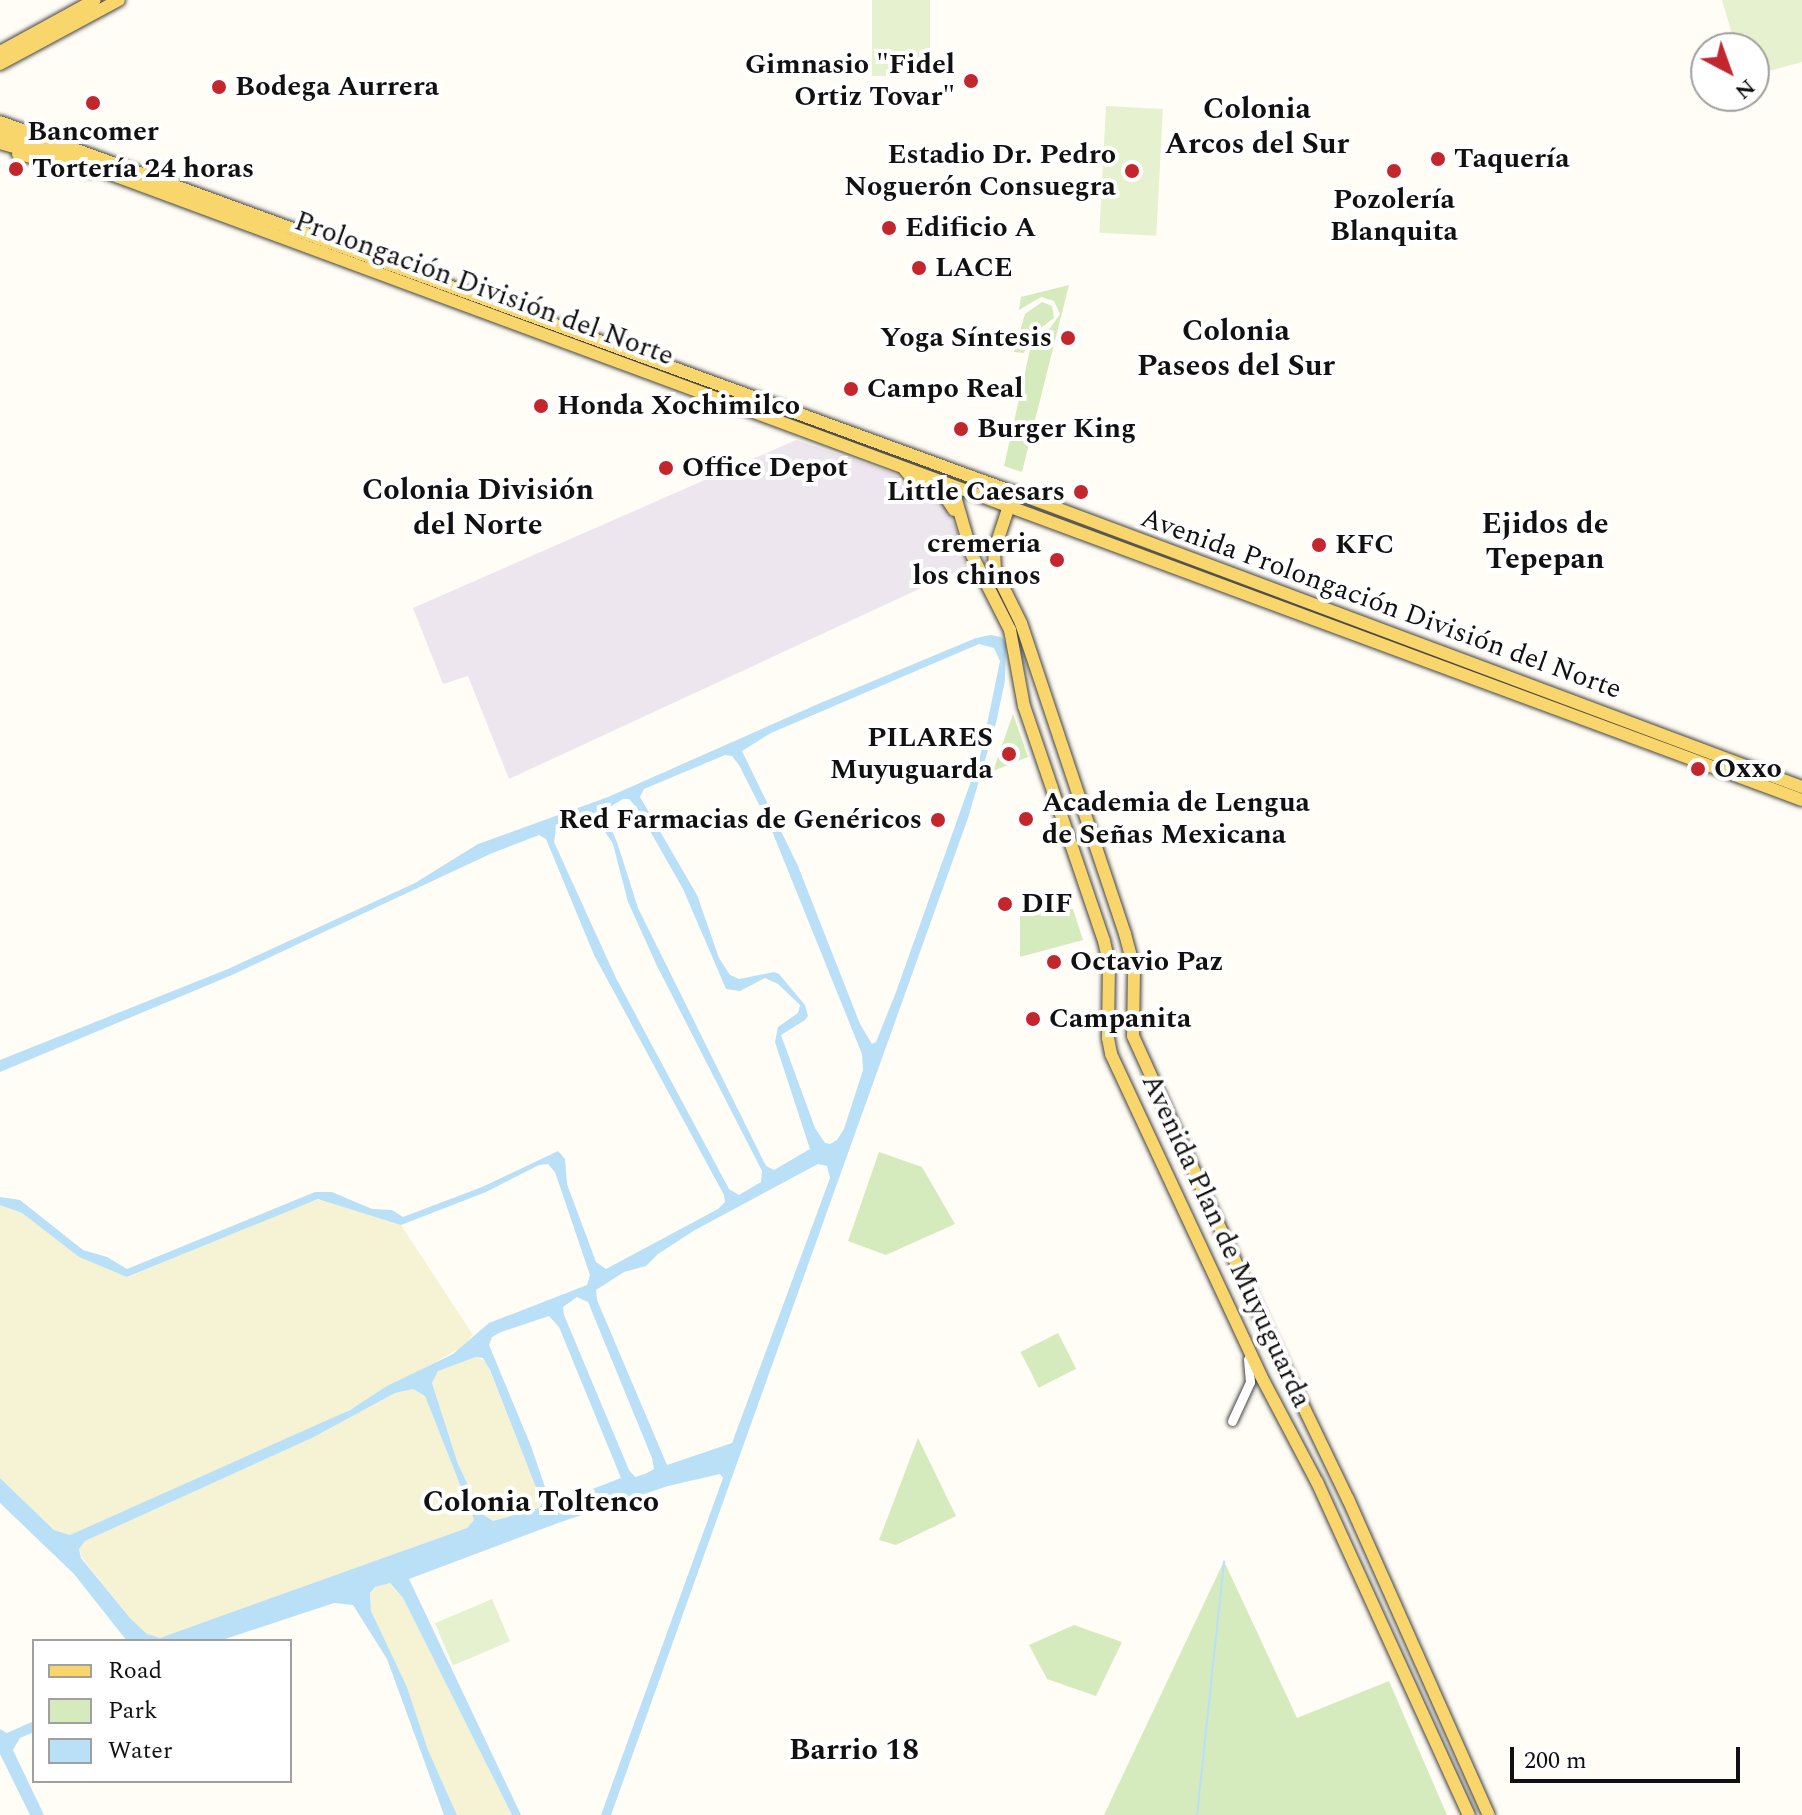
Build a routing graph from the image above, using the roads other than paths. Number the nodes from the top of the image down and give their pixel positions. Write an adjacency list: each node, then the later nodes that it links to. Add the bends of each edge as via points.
1 (95, 0): 3 (main road)
2 (119, 0): 4 (main road)
3 (0, 52)
4 (0, 64)
5 (0, 122): 10 (main road, Prolongación División del Norte)
6 (0, 133): 8 (main road, Prolongación División del Norte)
7 (0, 146): 8 (main road); 9 (main road, via 80,171)
8 (83, 164): 9 (main road, Prolongación División del Norte); 10 (main road, via 89,161)
9 (100, 170): 12 (main road, Prolongación División del Norte)
10 (205, 197): 11 (main road, Prolongación División del Norte)
11 (816, 421): 12 (main road); 13 (main road, Prolongación División del Norte)
12 (808, 434): 14 (main road, Prolongación División del Norte)
13 (943, 467): 15 (street); 16 (main road, Avenida Prolongación División del Norte)
14 (905, 469): 15 (main road, Prolongación División del Norte); 18 (main road, via 917,484 948,499)
15 (952, 486): 17 (main road, Avenida Prolongación División del Norte); 18 (main road, Avenida Plan de Muyuguarda)
16 (1015, 494): 17 (street); 19 (main road, Avenida Prolongación División del Norte)
17 (1009, 506): 20 (main road, Avenida Prolongación División del Norte); 24 (main road, Avenida Plan de Muyuguarda, via 994,551 995,570 1021,623 1125,934 1134,968 1133,1036)
18 (959, 520): 21 (main road, Avenida Plan de Muyuguarda, via 1010,630 1024,706 1104,941 1111,1054)
19 (1802, 787)
20 (1802, 800)
21 (1240, 1332): 22 (street, via 1252,1375); 23 (main road, Avenida Plan de Muyuguarda, via 1317,1482)
22 (1232, 1421)
23 (1469, 1815)
24 (1489, 1815)

